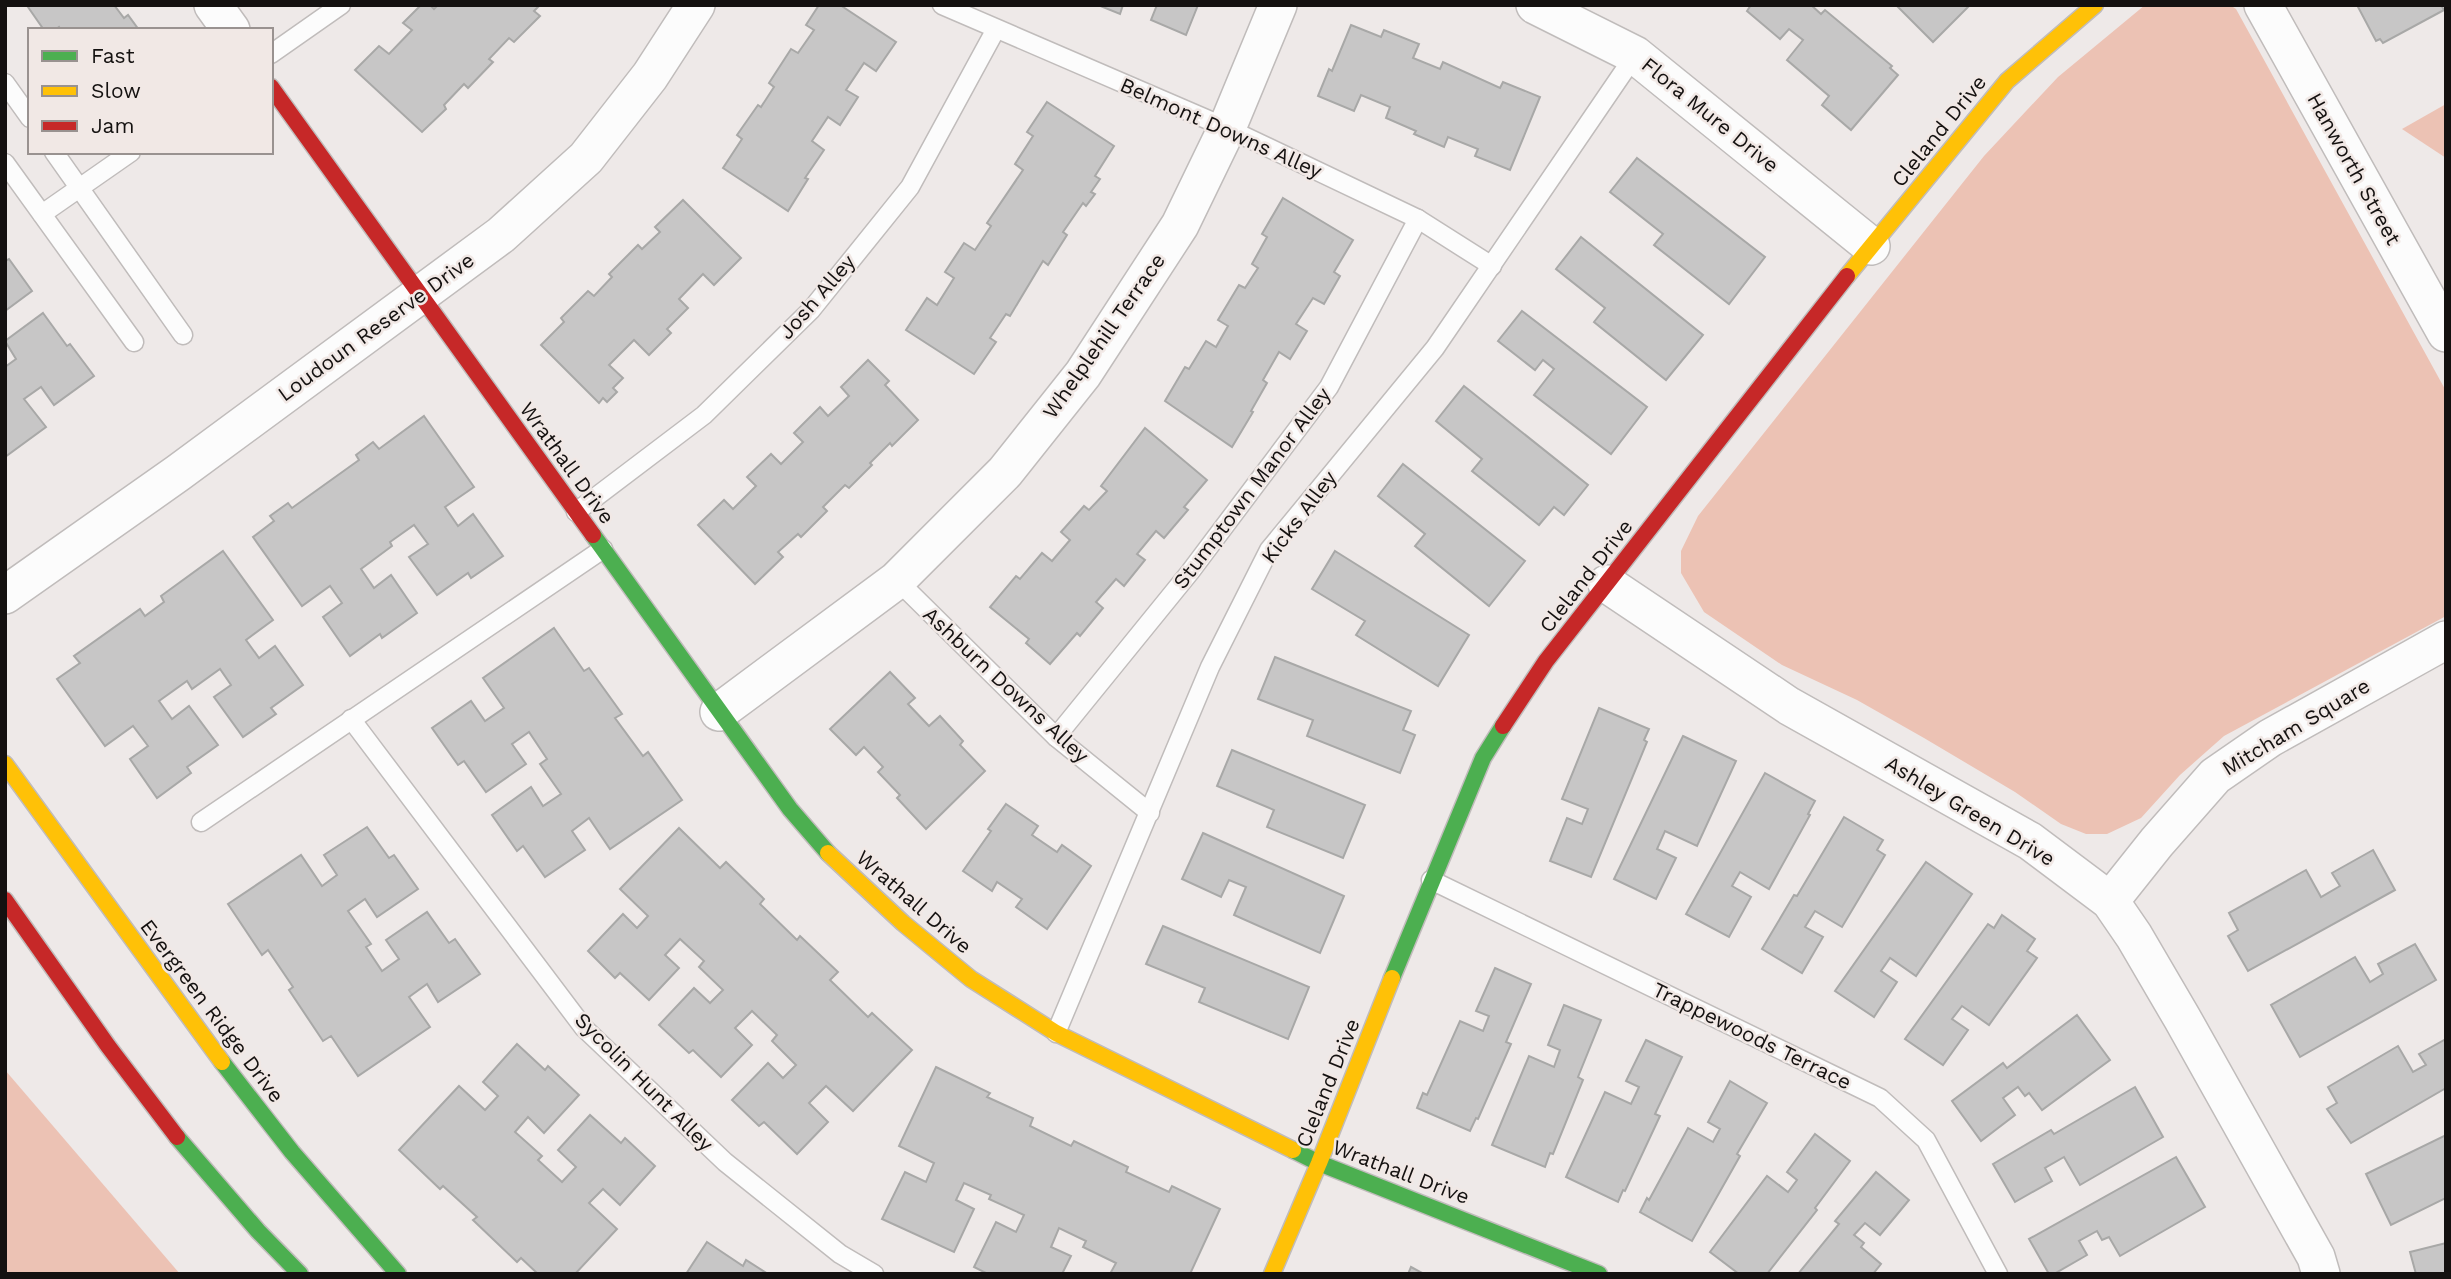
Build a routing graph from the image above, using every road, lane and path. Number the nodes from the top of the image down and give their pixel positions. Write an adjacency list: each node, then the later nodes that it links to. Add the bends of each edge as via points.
1 (213, 5): 9 (street)
2 (341, 5): 11 (lane)
3 (696, 5): 25 (street, Loudoun Reserve Drive, via 650,76 586,158 501,235)
4 (942, 5): 10 (lane, Belmont Downs Alley)
5 (1278, 5): 16 (street, Whelplehill Terrace)
6 (1535, 5): 12 (street, Flora Mure Drive)
7 (2095, 5): 23 (street, Cleland Drive, via 2007,81)
8 (2263, 5): 26 (street, Hanworth Street)
9 (230, 28)
10 (996, 29): 16 (lane, Belmont Downs Alley); 29 (lane, Josh Alley, via 910,187 811,310 704,415)
11 (273, 53)
12 (1635, 55): 23 (street, Flora Mure Drive); 24 (lane, Kicks Alley)
13 (5, 83): 15 (lane)
14 (273, 90): 25 (street, Wrathall Drive)
15 (28, 115)
16 (1227, 128): 22 (lane, Belmont Downs Alley); 31 (street, Whelplehill Terrace, via 1180,225 1083,374 1005,472)
17 (55, 154): 20 (lane)
18 (128, 154): 20 (lane)
19 (5, 163): 21 (lane)
20 (79, 188): 21 (lane); 27 (lane)
21 (42, 214): 28 (lane)
22 (1418, 219): 24 (lane, Belmont Downs Alley); 37 (lane, Stumptown Manor Alley, via 1329,387 1190,572)
23 (1871, 246): 32 (street, Cleland Drive)
24 (1492, 266): 39 (lane, Kicks Alley, via 1435,348 1269,550 1210,667)
25 (421, 294): 29 (street, Wrathall Drive); 33 (street, Loudoun Reserve Drive)
26 (2446, 333)
27 (183, 335)
28 (134, 342)
29 (576, 512): 30 (street, Wrathall Drive)
30 (603, 549): 35 (street, Wrathall Drive); 36 (lane)
31 (897, 580): 35 (street, Whelplehill Terrace); 37 (lane, Ashburn Downs Alley)
32 (1607, 584): 41 (street, Cleland Drive, via 1546,661 1483,758); 43 (street, Ashley Green Drive, via 1789,706 2029,841)
33 (5, 595)
34 (2446, 640): 43 (street, Mitcham Square, via 2270,738 2215,776)
35 (719, 712): 44 (street, Wrathall Drive, via 789,809 838,864 971,979)
36 (351, 719): 40 (lane); 48 (lane, Sycolin Hunt Alley, via 584,1028 725,1162 840,1254)
37 (1056, 737): 39 (lane, Ashburn Downs Alley)
38 (5, 764): 47 (street, Evergreen Ridge Drive, via 235,1081 351,1224)
39 (1150, 813): 44 (lane, Kicks Alley)
40 (201, 822)
41 (1431, 880): 45 (street, Cleland Drive); 51 (lane, Trappewoods Terrace, via 1880,1098 1926,1140)
42 (5, 901): 46 (street, via 194,1160)
43 (2110, 901): 52 (street, Ashley Green Drive, via 2182,1018 2316,1257)
44 (1056, 1033): 45 (street, Wrathall Drive)
45 (1319, 1163): 49 (street, Cleland Drive); 50 (street, Wrathall Drive)
46 (300, 1274)
47 (398, 1274)
48 (874, 1274)
49 (1272, 1274)
50 (1599, 1274)
51 (1997, 1274)
52 (2321, 1274)

